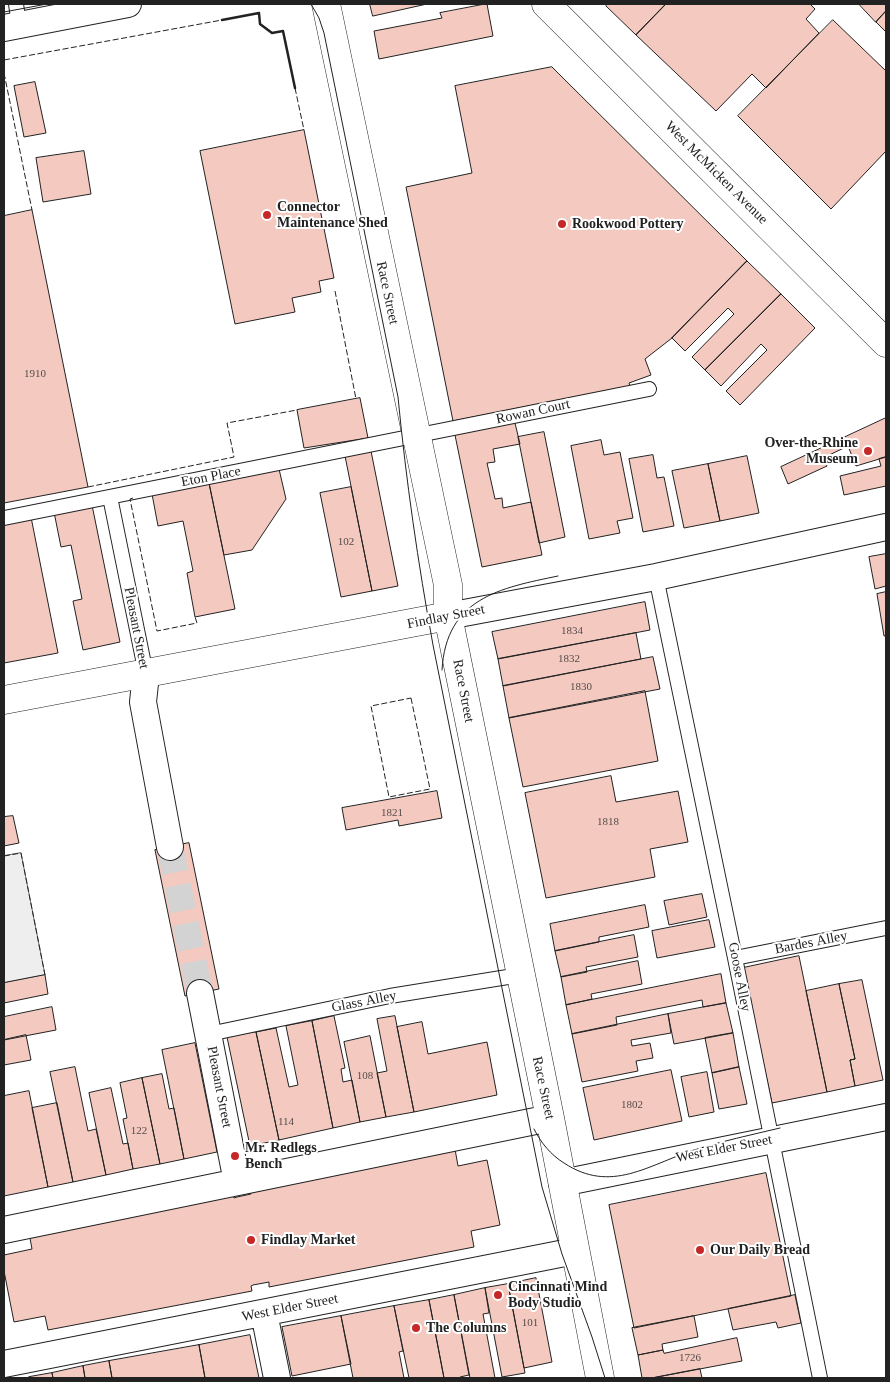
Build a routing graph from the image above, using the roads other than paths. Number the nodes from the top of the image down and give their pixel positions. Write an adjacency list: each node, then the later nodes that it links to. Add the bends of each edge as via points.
1 (128, 4): 4 (street)
2 (326, 4): 7 (street, Race Street)
3 (546, 4): 5 (street, West McMicken Avenue)
4 (13, 19)
5 (886, 343)
6 (649, 389): 7 (lane, Rowan Court)
7 (418, 436): 8 (lane, Eton Place); 12 (street, Race Street, via 448,585)
8 (110, 497): 9 (lane, Eton Place); 13 (lane, Pleasant Street)
9 (4, 518)
10 (886, 527): 11 (street, Findlay Street)
11 (656, 577): 12 (street, Findlay Street); 17 (lane, Goose Alley)
12 (448, 616): 13 (street, Findlay Street); 18 (street, Race Street)
13 (146, 674): 14 (street, Findlay Street); 15 (street, Pleasant Street, via 143,702)
14 (4, 700)
15 (170, 847)
16 (886, 928): 17 (lane, Bardes Alley)
17 (735, 958): 23 (lane, Goose Alley)
18 (520, 975): 20 (lane, Glass Alley, via 390,996); 22 (street, Race Street)
19 (200, 993): 20 (street, Pleasant Street)
20 (209, 1034): 24 (street, Pleasant Street)
21 (886, 1117): 23 (street, West Elder Street)
22 (550, 1118): 24 (street); 25 (street, Race Street)
23 (771, 1140): 25 (street, West Elder Street); 32 (lane, Goose Alley)
24 (237, 1182): 26 (street)
25 (562, 1183): 27 (street, Race Street)
26 (4, 1230)
27 (575, 1251): 28 (street, West Elder Street); 31 (street, Race Street)
28 (264, 1313): 29 (street, West Elder Street); 30 (street)
29 (4, 1364)
30 (275, 1369)
31 (600, 1378)
32 (820, 1378)

